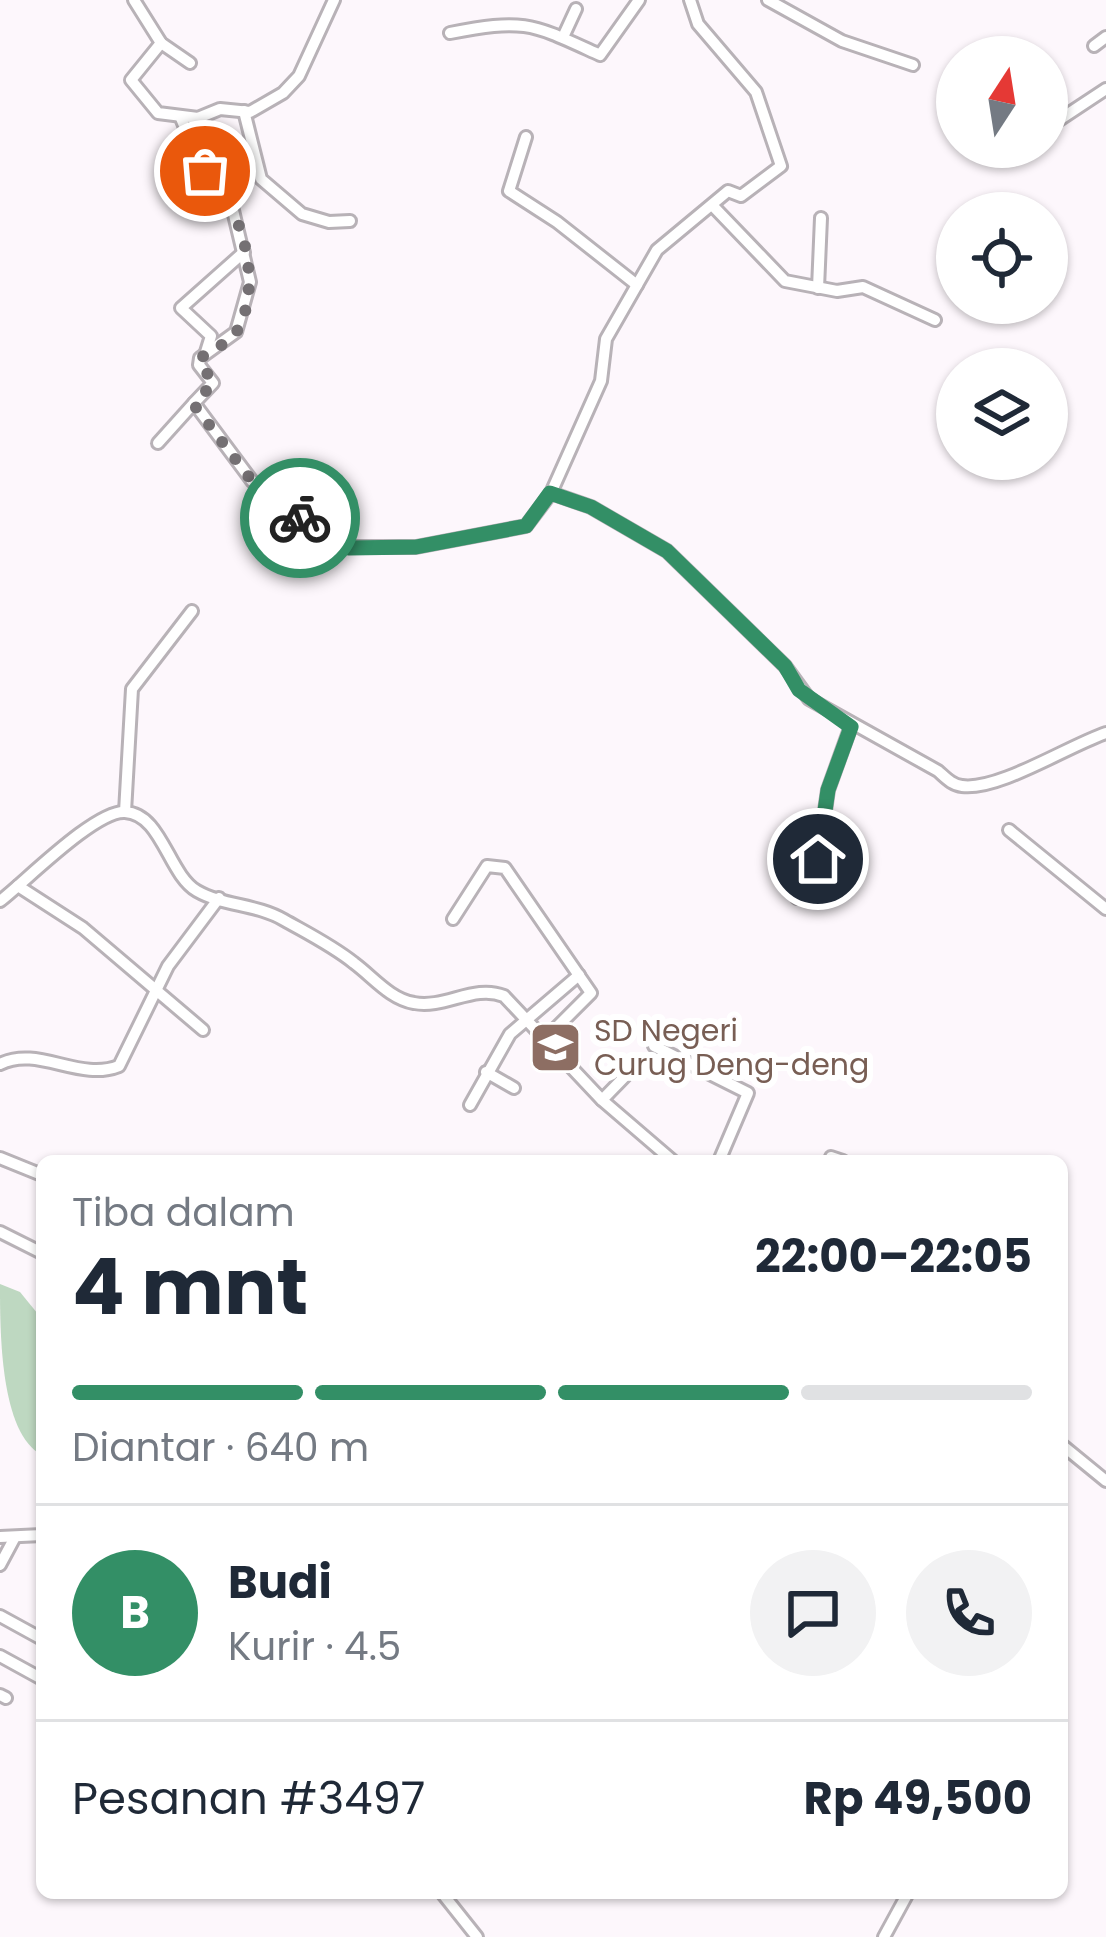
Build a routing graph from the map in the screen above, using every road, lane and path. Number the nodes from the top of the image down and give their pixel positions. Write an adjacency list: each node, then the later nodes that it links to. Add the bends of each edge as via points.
1 (134, 0): 10 (street)
2 (334, 0): 15 (street, via 292,85)
3 (639, 0): 8 (street, via 600,55)
4 (689, 0): 19 (street, via 698,24 756,92 781,164 743,194 730,190)
5 (767, 0): 13 (street, via 842,41)
6 (576, 9): 8 (street)
7 (450, 33): 8 (street, via 509,22)
8 (564, 35)
9 (1106, 37): 11 (street)
10 (161, 44): 12 (street); 17 (street, via 132,82 158,113)
11 (1094, 46)
12 (190, 63)
13 (913, 65)
14 (1106, 89): 16 (street)
15 (244, 112): 17 (street); 21 (street, via 261,178 302,214)
16 (1068, 114)
17 (182, 118): 22 (street, via 201,167 231,202)
18 (526, 137): 23 (street, via 509,191)
19 (712, 205): 23 (street, via 664,240); 24 (street, via 778,276)
20 (821, 218): 24 (street)
21 (350, 220)
22 (244, 252): 26 (street, via 249,288 240,324); 26 (street, via 181,308 211,336)
23 (637, 285): 29 (street, via 605,339 601,381)
24 (818, 288): 25 (street, via 862,287)
25 (935, 320)
26 (206, 352): 27 (street, via 199,365 213,385)
27 (194, 403): 28 (street); 29 (street, via 252,481 341,547 416,547 511,531 536,518)
28 (158, 443)
29 (550, 493): 31 (street, via 667,551 785,666 799,690)
30 (192, 611): 33 (street, via 132,689)
31 (851, 727): 32 (street, via 971,787 1005,780); 37 (street, via 828,790 818,859)
32 (1106, 733)
33 (125, 812): 35 (street, via 84,833); 36 (street, via 147,824 188,884)
34 (1009, 830): 39 (street)
35 (18, 886): 38 (street); 42 (street)
36 (219, 898): 42 (street); 43 (street, via 282,919 404,1000 494,992)
37 (797, 898)
38 (1, 902)
39 (1106, 909)
40 (453, 919): 41 (street, via 487,866 506,868)
41 (579, 975): 43 (street); 45 (street, via 590,998)
42 (155, 988): 44 (street); 47 (street, via 126,1059 114,1069 20,1055)
43 (530, 1019): 45 (street); 49 (street)
44 (203, 1030)
45 (546, 1038): 51 (street)
46 (654, 1046): 54 (street, via 748,1093)
47 (0, 1064)
48 (635, 1066): 51 (street)
49 (486, 1072): 50 (street); 52 (street)
50 (514, 1088)
51 (602, 1100): 53 (street)
52 (470, 1105)
53 (666, 1155)
54 (722, 1155)
55 (0, 1158): 56 (street)
56 (36, 1172)
57 (0, 1232): 58 (street)
58 (36, 1250)
59 (1068, 1450): 60 (street)
60 (1106, 1481)
61 (36, 1535): 63 (street)
62 (0, 1537): 63 (street)
63 (15, 1537): 64 (street)
64 (0, 1565)
65 (0, 1616): 66 (street)
66 (36, 1636)
67 (0, 1656): 68 (street)
68 (36, 1676)
69 (447, 1899): 71 (street)
70 (905, 1899): 72 (street)
71 (477, 1937)
72 (884, 1937)

